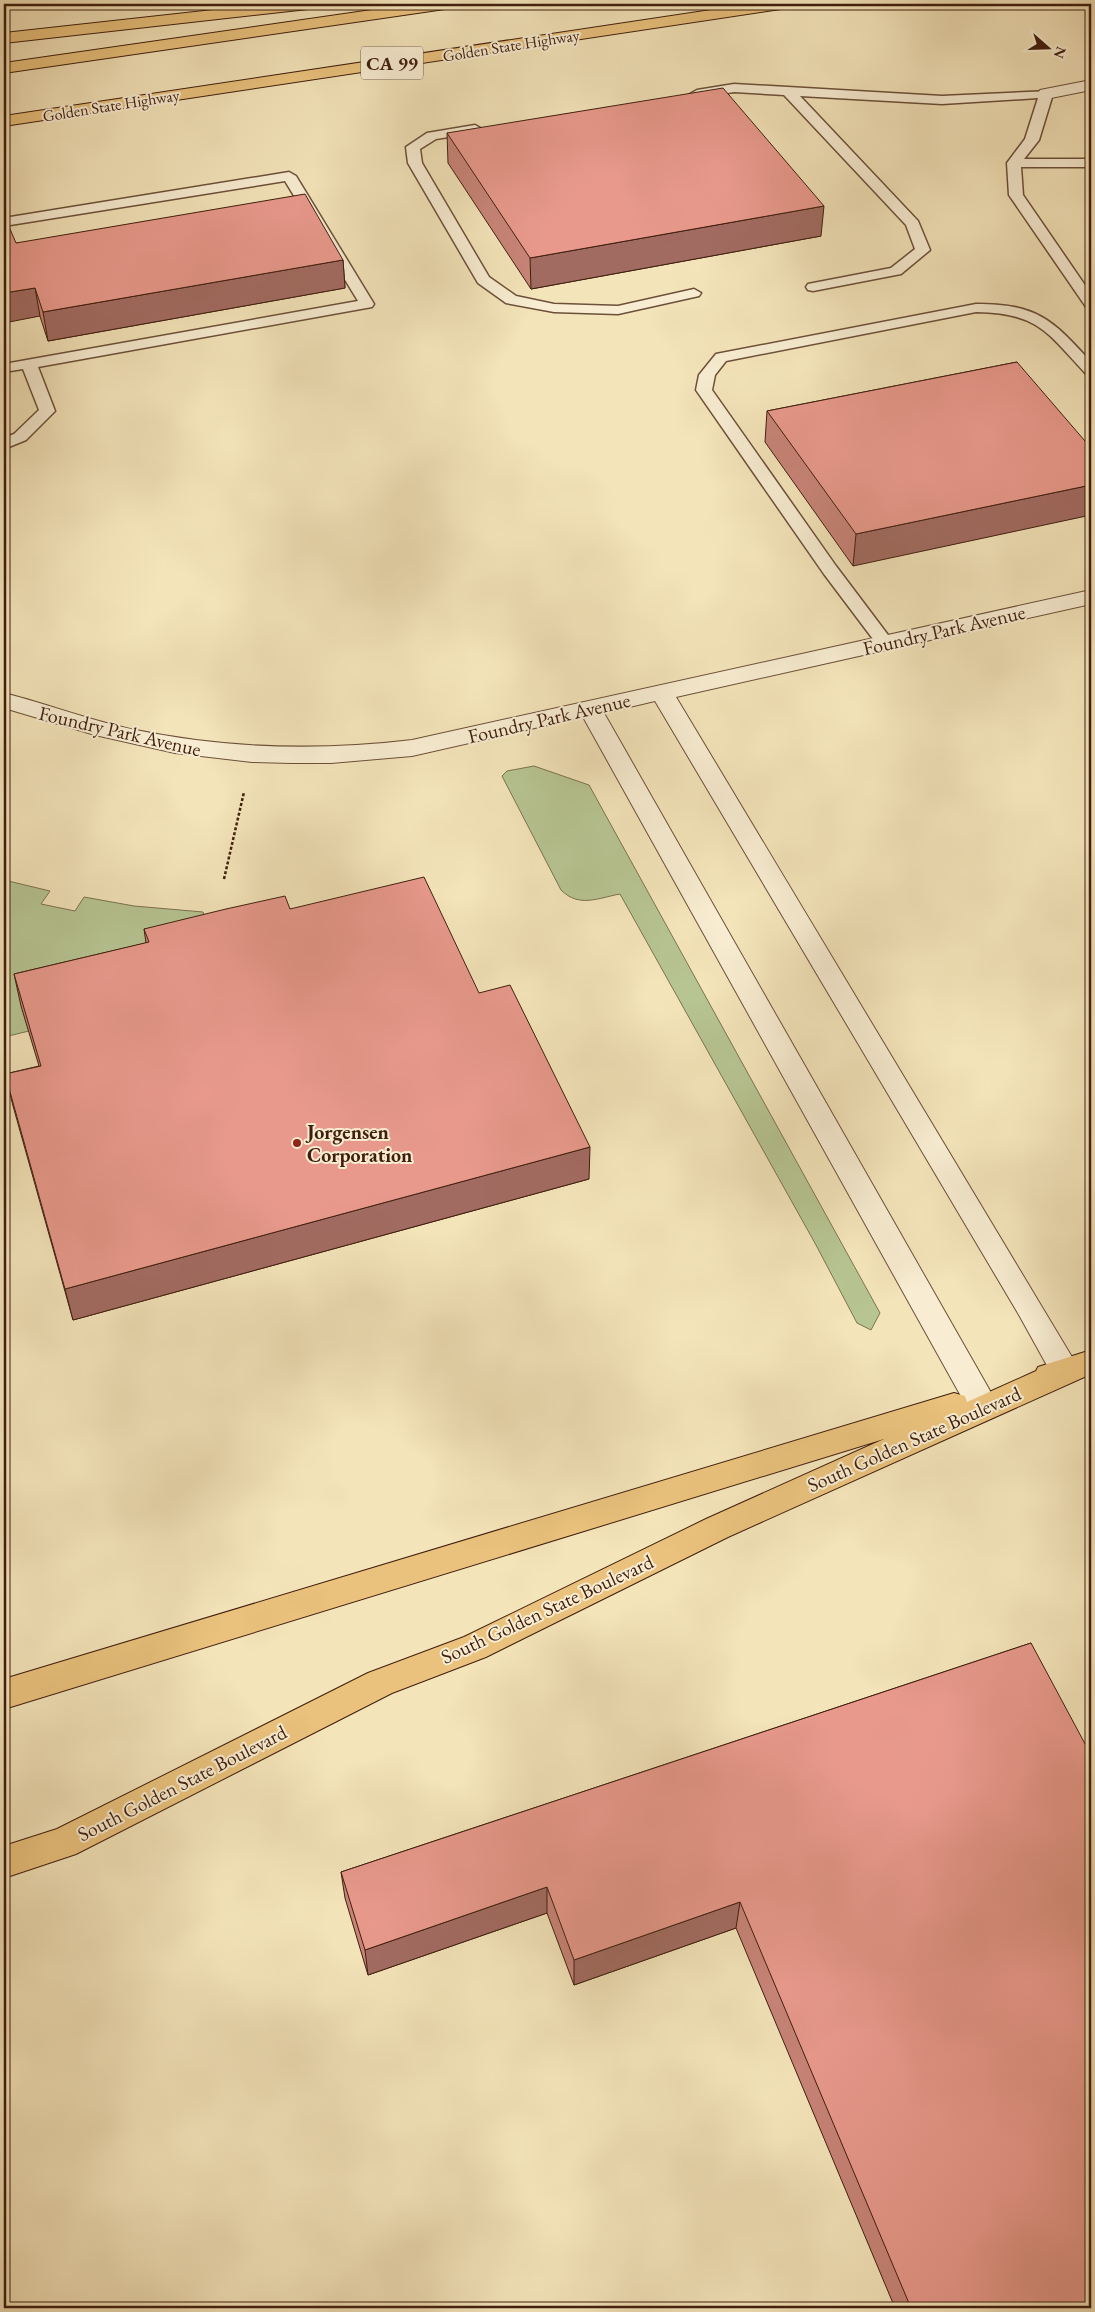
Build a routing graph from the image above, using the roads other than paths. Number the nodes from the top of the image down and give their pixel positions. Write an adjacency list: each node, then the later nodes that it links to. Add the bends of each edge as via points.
1 (308, 4): 4 (main road)
2 (445, 4): 5 (main road)
3 (781, 4): 10 (main road, Golden State Highway / CA 99)
4 (4, 38)
5 (4, 68)
6 (1091, 84): 8 (street)
7 (788, 91): 8 (lane, via 942,100); 9 (lane, via 734,88); 15 (lane, via 913,224 923,250 896,272)
8 (1046, 94): 12 (lane, via 1032,140)
9 (685, 96)
10 (4, 121)
11 (490, 127): 16 (lane, via 432,136 413,147 415,163 483,280 511,300 554,308 618,310)
12 (1014, 163): 13 (lane); 17 (lane, via 1016,195)
13 (1091, 163)
14 (4, 222): 18 (lane, via 289,176 368,304)
15 (813, 287)
16 (694, 293)
17 (1091, 304)
18 (28, 364): 19 (lane); 21 (lane, via 47,411 20,437)
19 (4, 368)
20 (1091, 371): 23 (lane, via 1063,340 1033,317 1001,308 976,308 721,357 707,375 704,390)
21 (4, 444)
22 (1091, 597): 23 (street, Foundry Park Avenue)
23 (885, 643): 24 (street, Foundry Park Avenue)
24 (662, 692): 26 (street, Foundry Park Avenue); 27 (street, via 1029,1307)
25 (4, 700): 26 (street, Foundry Park Avenue, via 142,740 252,756 364,754 412,748)
26 (590, 709): 28 (street)
27 (1078, 1367): 28 (main road, South Golden State Boulevard); 30 (main road, South Golden State Boulevard, via 717,1528 475,1647 380,1683 64,1843)
28 (978, 1398): 29 (main road, South Golden State Boulevard)
29 (4, 1694)
30 (4, 1862)

